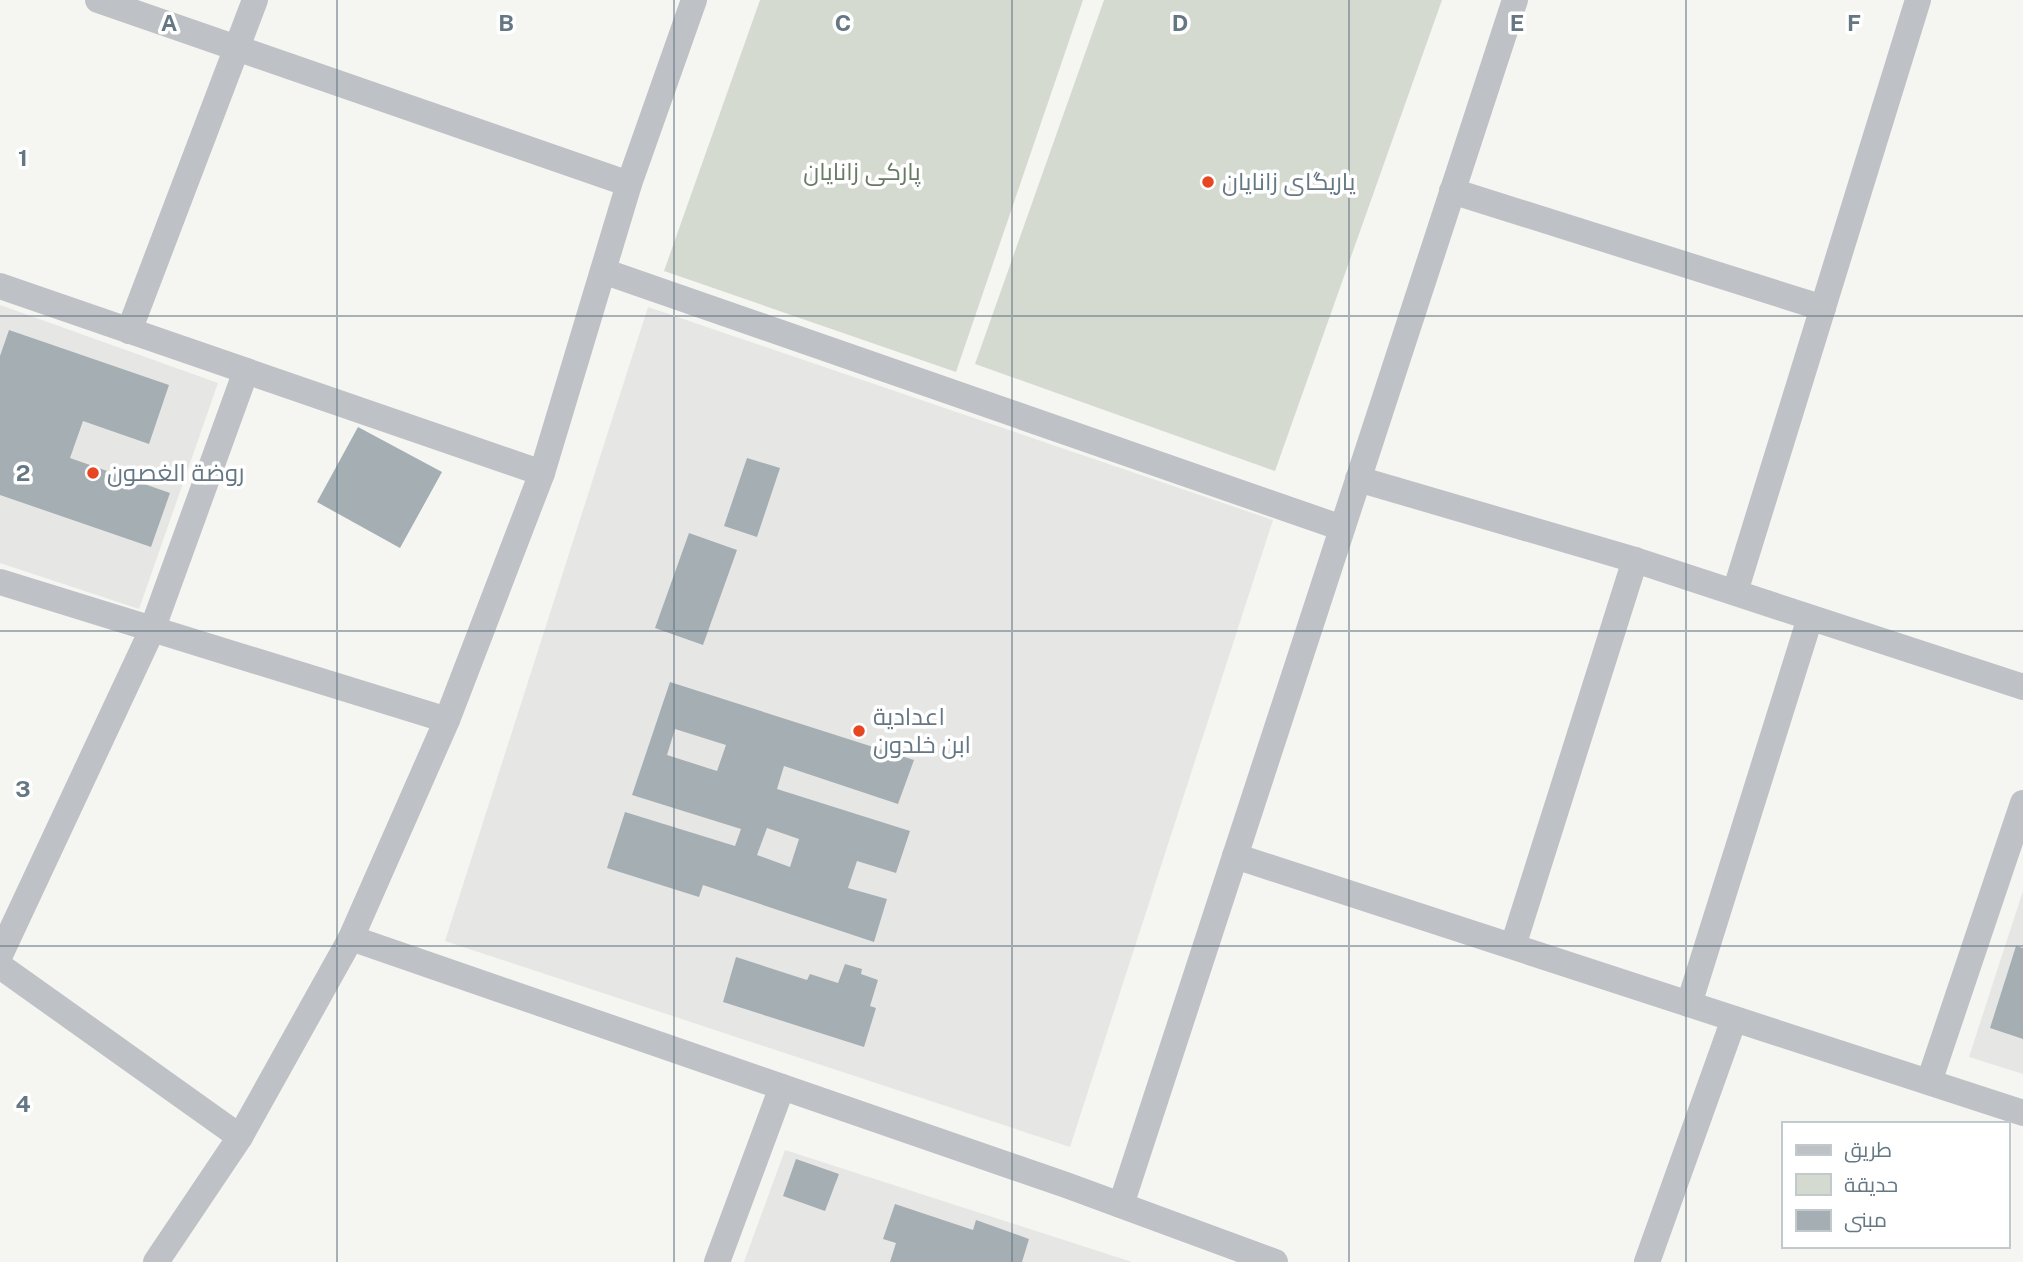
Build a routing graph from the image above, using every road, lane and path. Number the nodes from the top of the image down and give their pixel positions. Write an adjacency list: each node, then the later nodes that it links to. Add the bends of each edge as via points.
1 (98, 0): 6 (street)
2 (255, 0): 6 (street)
3 (694, 0): 7 (street)
4 (1515, 0): 8 (street)
5 (1918, 0): 11 (street)
6 (236, 50): 7 (street); 12 (street)
7 (629, 184): 9 (street)
8 (1452, 191): 11 (street); 15 (street)
9 (603, 271): 14 (street); 16 (street)
10 (0, 286): 12 (street)
11 (1823, 308): 19 (street)
12 (129, 331): 13 (street)
13 (246, 371): 14 (street); 21 (street)
14 (542, 473): 23 (street)
15 (1358, 479): 16 (street); 17 (street)
16 (1342, 528): 25 (street)
17 (1635, 560): 19 (street); 27 (street)
18 (0, 582): 21 (street)
19 (1735, 592): 20 (street)
20 (1810, 618): 22 (street); 30 (street)
21 (152, 630): 23 (street); 28 (street)
22 (2023, 687)
23 (447, 720): 26 (street)
24 (2023, 803): 32 (street)
25 (1235, 856): 27 (street); 36 (street)
26 (351, 938): 33 (street); 35 (street)
27 (1513, 946): 30 (street)
28 (0, 955)
29 (0, 966): 35 (street)
30 (1689, 1004): 31 (street)
31 (1734, 1019): 32 (street); 40 (street)
32 (1929, 1082): 34 (street)
33 (782, 1087): 36 (street); 38 (street)
34 (2023, 1113)
35 (240, 1137): 37 (street)
36 (1121, 1205): 39 (street)
37 (156, 1262)
38 (717, 1262)
39 (1275, 1262)
40 (1647, 1262)

